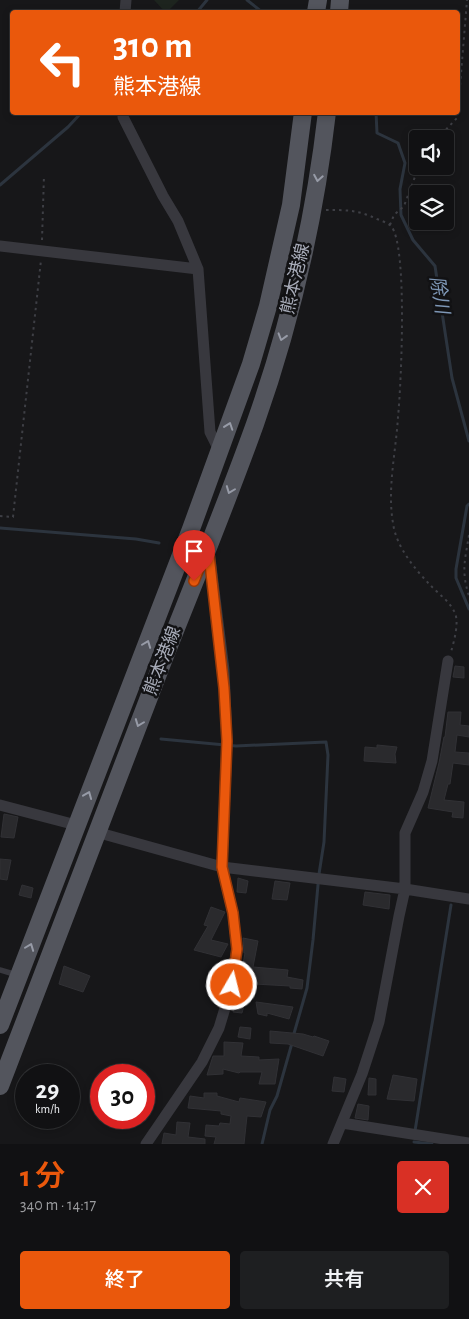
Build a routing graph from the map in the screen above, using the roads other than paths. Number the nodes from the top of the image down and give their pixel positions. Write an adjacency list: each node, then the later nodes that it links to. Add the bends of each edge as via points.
1 (122, 115): 7 (street, via 178,222)
2 (303, 115): 4 (main road, 熊本港線)
3 (327, 115): 5 (main road, 熊本港線)
4 (298, 152): 5 (main road); 8 (main road, 熊本港線, one-way to 4, via 268,306 291,205)
5 (322, 154): 9 (main road, 熊本港線, one-way to 9, via 313,208 283,334 255,423)
6 (0, 246): 7 (street)
7 (198, 269): 8 (street, via 210,432)
8 (220, 452): 12 (main road, 熊本港線, one-way to 8)
9 (208, 546): 13 (main road, 熊本港線, one-way to 13); 14 (street, via 224,670 227,741)
10 (448, 661): 15 (street, via 432,761 405,833)
11 (0, 805): 12 (street)
12 (76, 825): 18 (main road, 熊本港線, one-way to 12)
13 (96, 832): 14 (street); 20 (main road, 熊本港線)
14 (222, 867): 15 (street); 23 (street, via 233,913 237,949 232,985 219,1028 202,1062)
15 (406, 889): 16 (street); 21 (street, via 379,1022)
16 (469, 899)
17 (0, 970): 18 (lane)
18 (19, 975): 19 (main road, 熊本港線)
19 (0, 1025)
20 (0, 1086)
21 (342, 1123): 22 (street); 24 (street)
22 (469, 1143)
23 (146, 1144)
24 (333, 1144)

